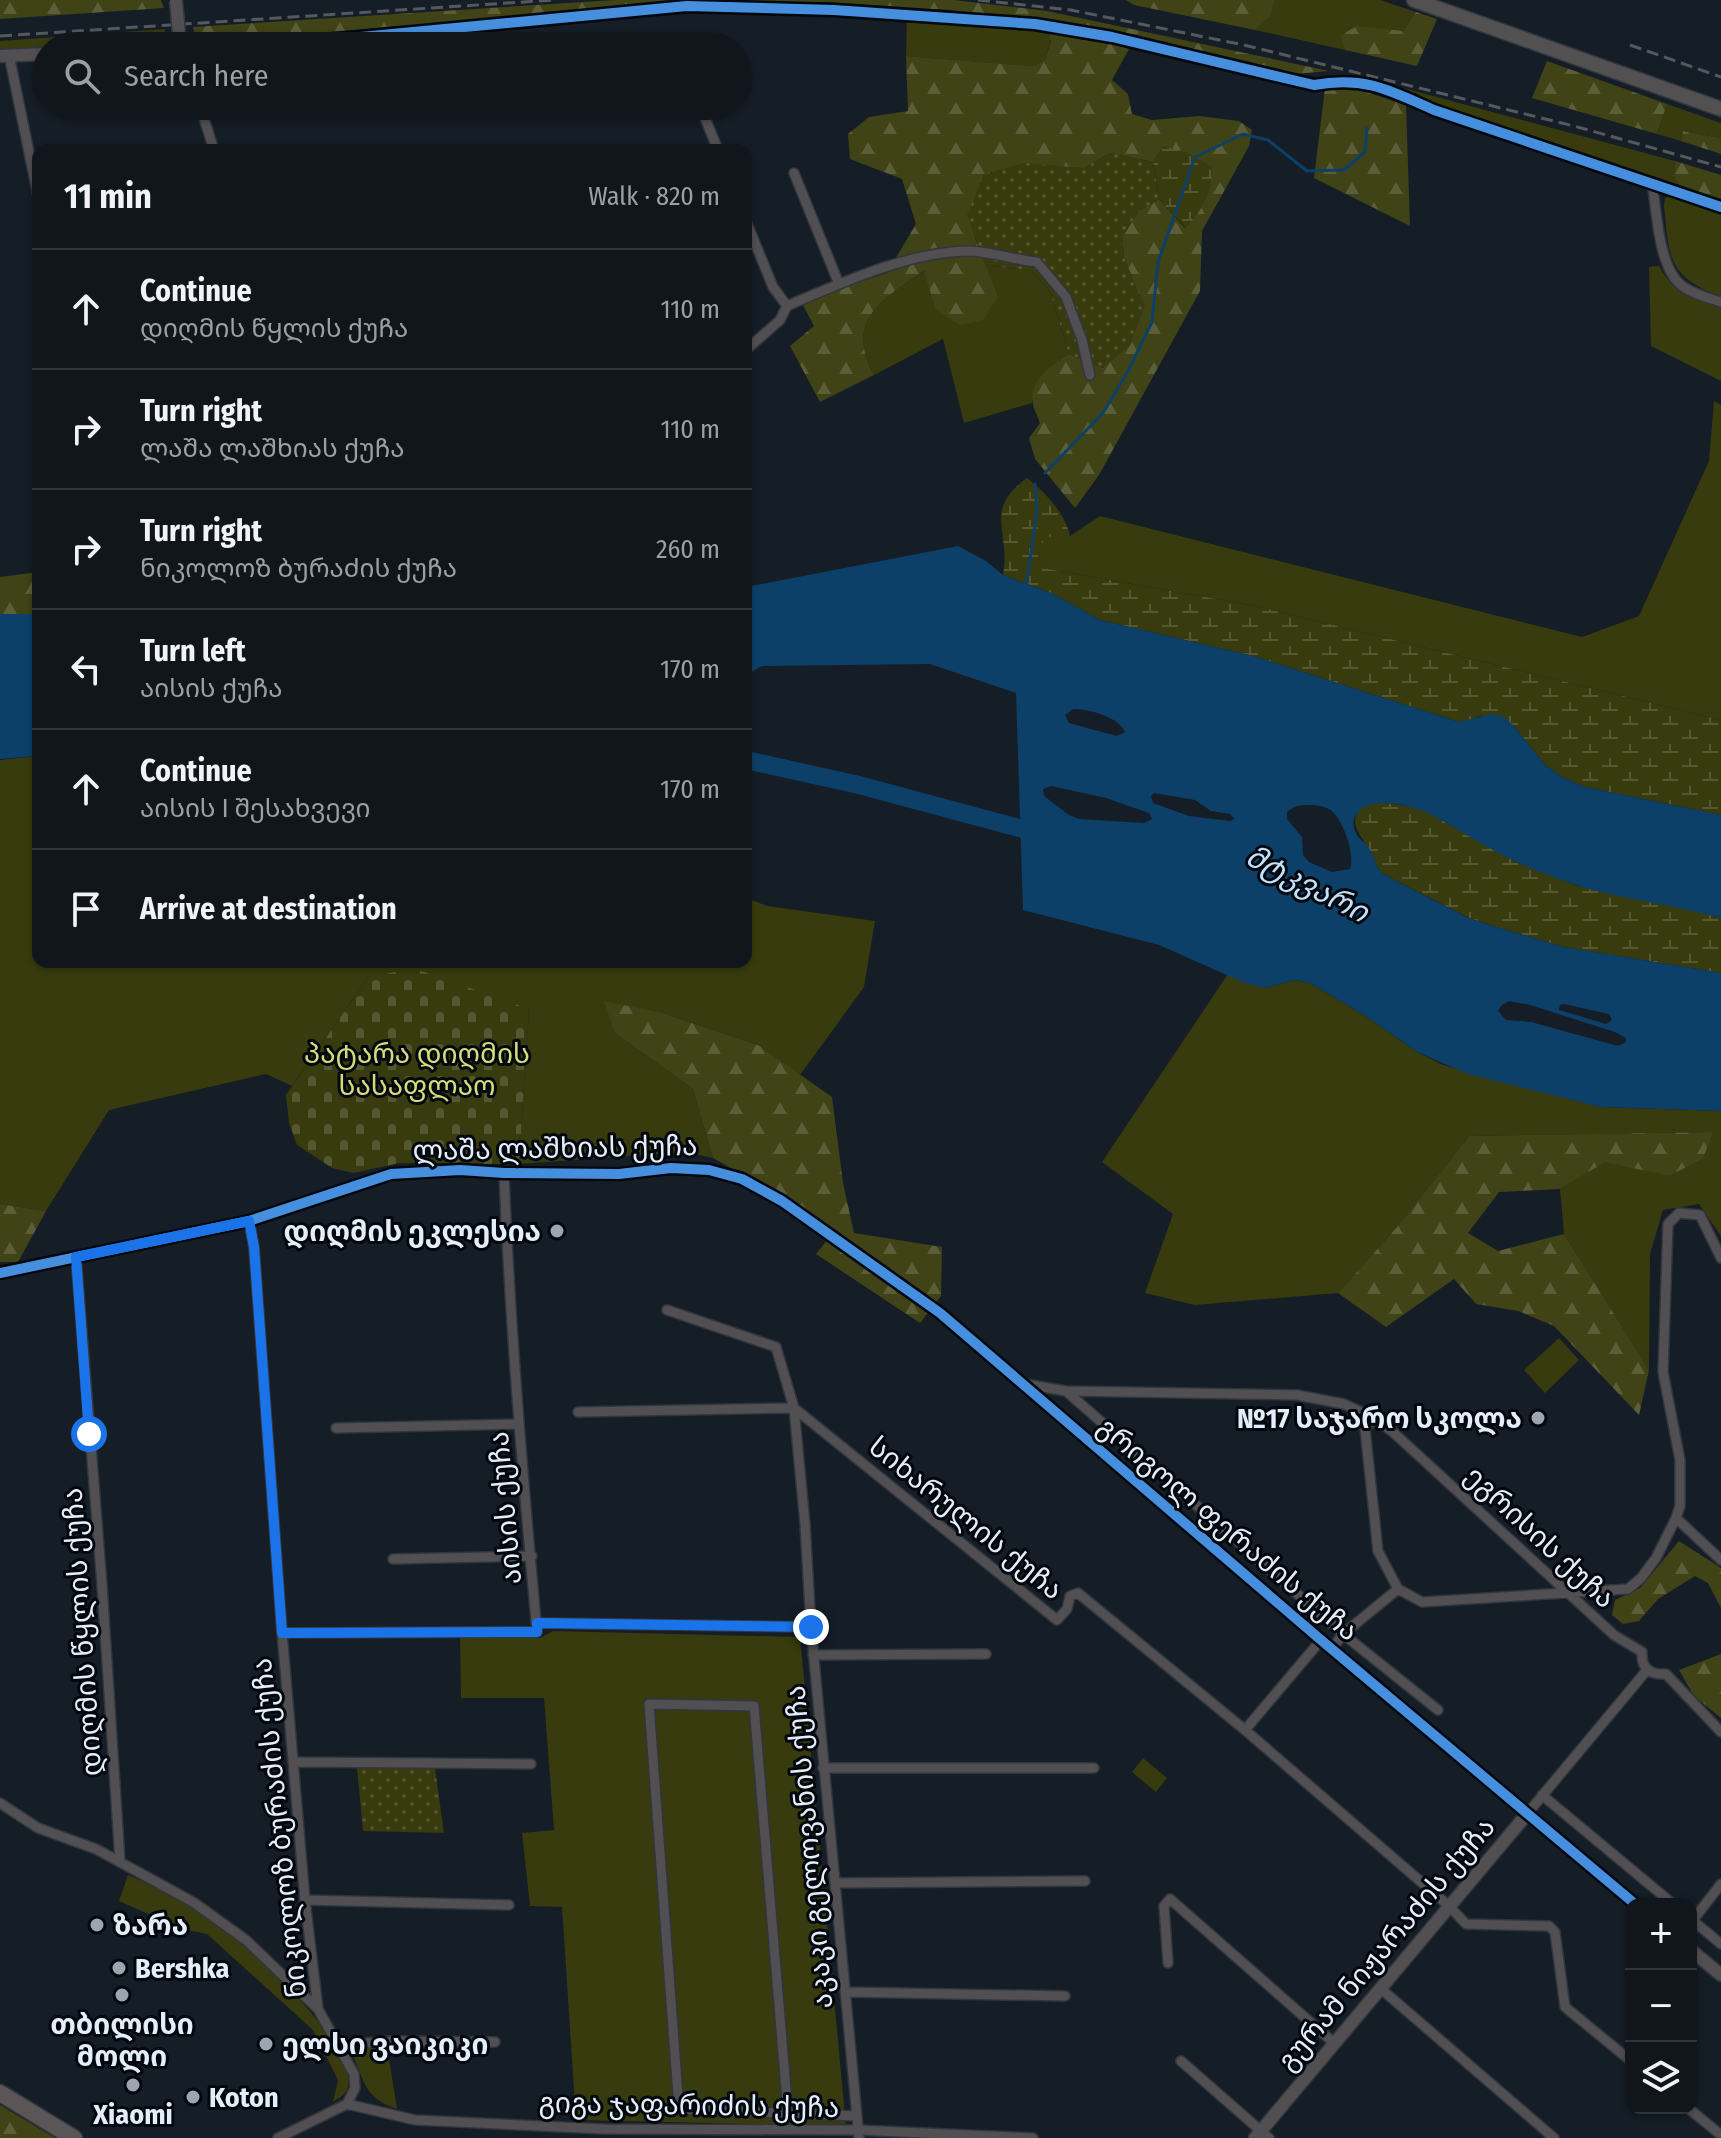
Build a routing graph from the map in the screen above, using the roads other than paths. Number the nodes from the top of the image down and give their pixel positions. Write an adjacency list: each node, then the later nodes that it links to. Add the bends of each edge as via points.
1 (176, 0): 3 (street, bridge)
2 (1414, 0): 7 (main road)
3 (180, 32)
4 (413, 32): 14 (street, via 687,6 902,13 1035,24 1314,85 1364,83)
5 (32, 54): 6 (street)
6 (4, 55): 12 (street)
7 (1721, 109)
8 (204, 120): 10 (street)
9 (706, 120): 11 (street)
10 (212, 144)
11 (716, 144)
12 (32, 171)
13 (794, 173): 17 (street)
14 (1652, 183): 15 (street); 18 (street, via 1664,258 1672,276 1682,286)
15 (1721, 207)
16 (752, 236): 19 (street, via 773,287)
17 (839, 284): 19 (street); 21 (street, via 943,253 974,251 1037,262 1066,297)
18 (1721, 302)
19 (787, 306): 20 (street, via 780,320)
20 (752, 345)
21 (1090, 375)
22 (504, 1173): 23 (street, ლაშა ლაშხიას ქუჩა, via 709,1170 742,1179); 24 (street, ლაშა ლაშხიას ქუჩა, via 391,1174); 34 (street, აისის ქუჩა)
23 (782, 1201): 29 (street, გრიგოლ ფერაძის ქუჩა, via 924,1300)
24 (249, 1221): 25 (street, ლაშა ლაშხიას ქუჩა); 44 (street, ნიკოლოზ ბურაძის ქუჩა)
25 (76, 1257): 27 (street, ლაშა ლაშხიას ქუჩა); 60 (street, დიღმის წყლის ქუჩა)
26 (1721, 1258): 36 (street, via 1700,1215 1679,1213 1668,1224 1663,1372 1682,1479)
27 (0, 1273)
28 (667, 1310): 31 (street, აკაკი გელოვანის ქუჩა, via 776,1347)
29 (1021, 1383): 30 (street, ეგრისის ქუჩა); 46 (street, გრიგოლ ფერაძის ქუჩა)
30 (1066, 1391): 33 (street, ეგრისის ქუჩა, via 1297,1395 1344,1404); 45 (street)
31 (794, 1408): 32 (street); 43 (street, აკაკი გელოვანის ქუჩა); 51 (street, სიხარულის ქუჩა, via 1057,1620 1070,1596 1078,1593)
32 (578, 1412)
33 (1374, 1418): 40 (street, via 1365,1429 1378,1551); 41 (street, ეგრისის ქუჩა)
34 (519, 1424): 35 (street); 37 (street, აისის ქუჩა)
35 (336, 1428)
36 (1676, 1518): 39 (street); 41 (street, via 1656,1558 1628,1589)
37 (532, 1556): 38 (street); 42 (street, აისის ქუჩა)
38 (393, 1559)
39 (1721, 1560)
40 (1398, 1589): 41 (street, via 1422,1602); 45 (street)
41 (1570, 1593): 49 (street, ეგრისის ქუჩა, via 1614,1635 1642,1652)
42 (537, 1623): 43 (street); 44 (street, აისის ქუჩა, via 537,1632)
43 (811, 1627): 48 (street, აკაკი გელოვანის ქუჩა)
44 (282, 1633): 53 (street, ნიკოლოზ ბურაძის ქუჩა)
45 (1343, 1634): 46 (street); 50 (street)
46 (1327, 1644): 51 (street); 59 (street, გრიგოლ ფერაძის ქუჩა)
47 (986, 1654): 48 (street)
48 (813, 1655): 55 (street, აკაკი გელოვანის ქუჩა)
49 (1647, 1670): 52 (street, ეგრისის ქუჩა, via 1666,1674); 57 (street, გურამ ნიჟარაძის ქუჩა)
50 (1438, 1710)
51 (1245, 1730): 68 (street, სიხარულის ქუჩა)
52 (1721, 1732)
53 (294, 1762): 54 (street); 66 (street, ნიკოლოზ ბურაძის ქუჩა)
54 (531, 1764)
55 (823, 1768): 56 (street); 62 (street, აკაკი გელოვანის ქუჩა)
56 (1094, 1768)
57 (1542, 1795): 59 (street, გურამ ნიჟარაძის ქუჩა); 65 (street)
58 (0, 1803): 60 (street, via 38,1828)
59 (1527, 1814): 64 (street, გრიგოლ ფერაძის ქუჩა); 68 (street, გურამ ნიჟარაძის ქუჩა)
60 (120, 1861): 78 (street, via 228,1926)
61 (1085, 1881): 62 (street)
62 (836, 1883): 76 (street, აკაკი გელოვანის ქუჩა)
63 (1721, 1884): 69 (street)
64 (1628, 1898)
65 (1666, 1898)
66 (305, 1900): 67 (street); 78 (street, ნიკოლოზ ბურაძის ქუჩა)
67 (509, 1905)
68 (1449, 1906): 75 (street, გურამ ნიჟარაძის ქუჩა); 82 (street, სიხარულის ქუჩა, via 1466,1924 1549,1926 1555,1932 1565,2007)
69 (1697, 1914)
70 (1697, 1924): 71 (street)
71 (1721, 1944)
72 (1697, 1955): 74 (street)
73 (1168, 1963): 80 (street, via 1164,1906 1170,1899)
74 (1721, 1975)
75 (1380, 1988): 80 (street, გურამ ნიჟარაძის ქუჩა); 95 (street)
76 (845, 1992): 77 (street); 88 (street, აკაკი გელოვანის ქუჩა)
77 (1065, 1996)
78 (318, 2009): 81 (street, ნიკოლოზ ბურაძის ქუჩა)
79 (495, 2042): 81 (street)
80 (1334, 2043): 91 (street, გურამ ნიჟარაძის ქუჩა)
81 (340, 2045): 85 (street, ნიკოლოზ ბურაძის ქუჩა, via 354,2074 355,2088)
82 (1625, 2056)
83 (1181, 2061): 91 (street)
84 (0, 2093): 92 (highway)
85 (347, 2104): 89 (street, გიგა ჯაფარიძის ქუჩა, via 415,2120); 93 (street)
86 (788, 2113): 86 (street, via 754,1706 649,1704 679,2109); 88 (street)
87 (1695, 2114): 90 (street)
88 (857, 2116): 89 (street, აკაკი გელოვანის ქუჩა)
89 (858, 2134): 94 (street, გიგა ჯაფარიძის ქუჩა)
90 (1721, 2135)
91 (1261, 2136)
92 (74, 2138)
93 (278, 2138)
94 (1033, 2138)
95 (1554, 2138)

